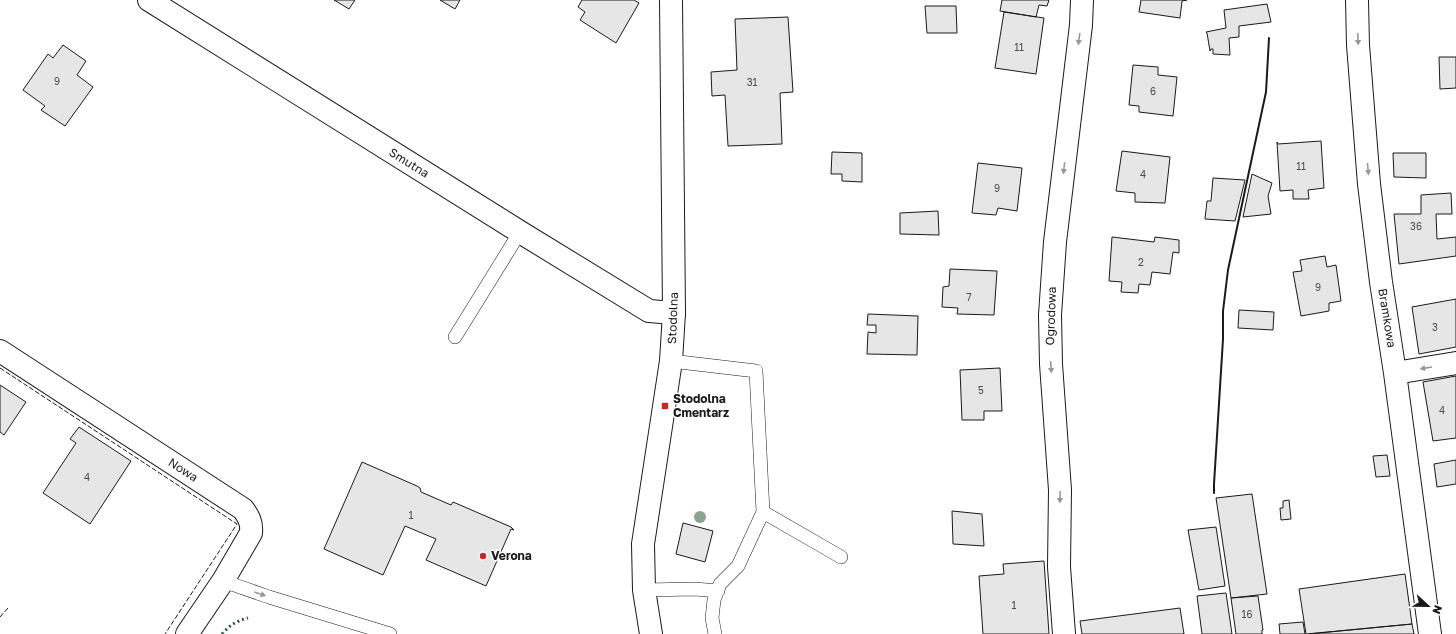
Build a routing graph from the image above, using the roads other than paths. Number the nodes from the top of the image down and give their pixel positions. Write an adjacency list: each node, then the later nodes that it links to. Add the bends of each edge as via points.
1 (149, 0): 5 (street, Smutna)
2 (671, 0): 6 (street, Stodolna)
3 (1082, 0): 21 (street, Ogrodowa, one-way to 21, via 1055,242 1050,315 1060,490 1059,567)
4 (1357, 0): 11 (street, Bramkowa, one-way to 11, via 1369,184)
5 (520, 232): 6 (street, Smutna, via 649,311); 7 (lane)
6 (674, 313): 9 (street, Stodolna)
7 (455, 337)
8 (0, 351): 14 (street, Nowa, via 243,509 252,525 251,533)
9 (671, 361): 12 (lane, via 756,371); 15 (street, Stodolna, via 643,544)
10 (1456, 363): 11 (street, one-way to 11)
11 (1396, 373): 22 (street, Bramkowa)
12 (763, 512): 13 (lane); 16 (lane, via 738,566 720,584)
13 (841, 557)
14 (223, 580): 17 (street, Nowa); 18 (lane, one-way to 18, via 269,597)
15 (644, 590): 16 (lane); 19 (street, Stodolna)
16 (718, 591): 20 (lane, via 712,618)
17 (187, 634)
18 (390, 634)
19 (651, 634)
20 (715, 634)
21 (1064, 634)
22 (1430, 634)

